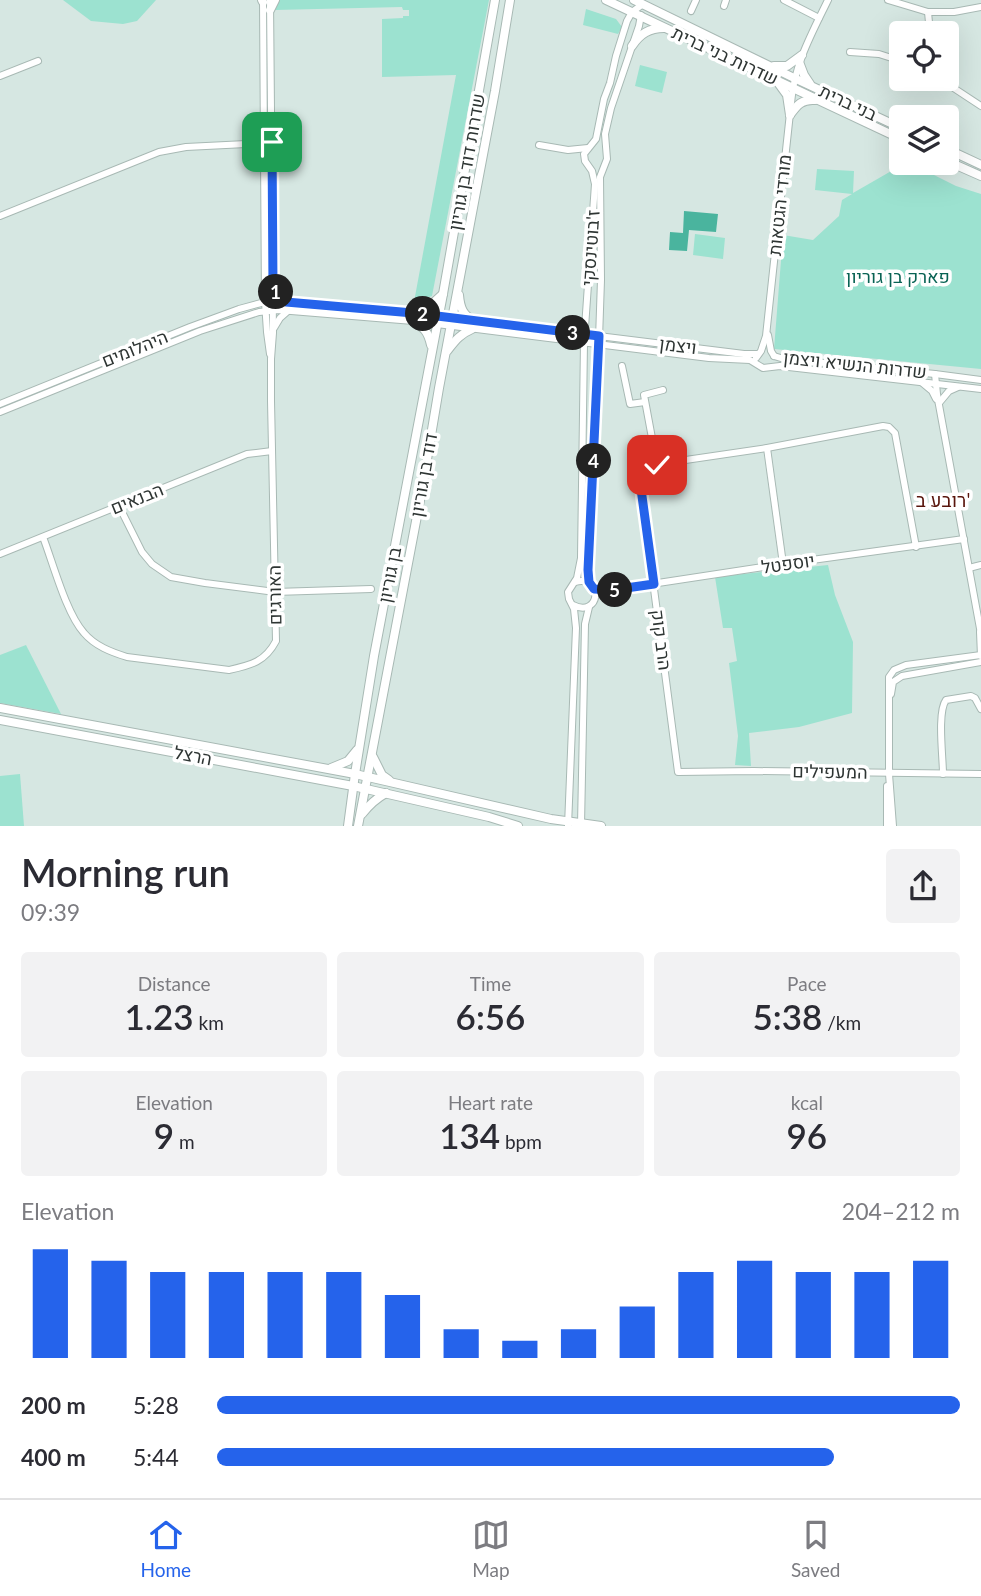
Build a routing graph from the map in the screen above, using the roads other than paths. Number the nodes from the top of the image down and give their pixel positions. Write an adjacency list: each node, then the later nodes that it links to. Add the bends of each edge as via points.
1 (266, 0): 12 (main road); 36 (street, האורגים)
2 (511, 0): 49 (main road, שדרות דוד בן גוריון)
3 (606, 0): 15 (main road, שדרות בני ברית)
4 (634, 0): 10 (main road)
5 (696, 0): 13 (street)
6 (784, 0): 16 (street)
7 (828, 0): 16 (street, מורדי הגטאות)
8 (888, 0): 14 (street)
9 (495, 1): 50 (main road, שדרות דוד בן גוריון)
10 (643, 4): 15 (street); 24 (main road, שדרות בני ברית)
11 (981, 7): 14 (street)
12 (270, 10): 36 (street, האורגים)
13 (691, 10)
14 (928, 12): 17 (street)
15 (637, 14): 18 (main road, שדרות בני ברית); 19 (street, via 639,26); 38 (street, via 627,21 596,139)
16 (819, 18): 22 (street, מורדי הגטאות)
17 (929, 21)
18 (668, 29): 19 (main road, via 648,30); 26 (main road, שדרות בני ברית)
19 (632, 46): 40 (street, via 611,107)
20 (850, 52): 21 (street)
21 (889, 57)
22 (801, 58): 24 (main road, via 787,66); 27 (street, מורדי הגטאות); 28 (main road)
23 (38, 61): 25 (street)
24 (772, 66): 27 (main road, שדרות בני ברית)
25 (0, 76)
26 (775, 79): 27 (main road, שדרות בני ברית); 33 (main road, via 786,92)
27 (793, 83): 28 (main road, בני ברית); 30 (main road, שדרות בני ברית); 33 (street, מורדי הגטאות)
28 (812, 86): 34 (main road, בני ברית)
29 (958, 91): 31 (street)
30 (818, 101): 32 (main road, שדרות בני ברית); 33 (main road, via 803,101)
31 (981, 106)
32 (844, 112): 35 (main road, בני ברית)
33 (790, 115): 58 (street, מורדי הגטאות)
34 (889, 122)
35 (889, 133)
36 (268, 142): 47 (street, via 159,152); 48 (street, האורגים); 51 (street, האורגים)
37 (539, 145): 39 (street)
38 (589, 148): 39 (street); 40 (street, via 599,146); 42 (street, via 584,154)
39 (568, 150): 42 (street)
40 (605, 151): 43 (street)
41 (959, 155): 44 (main road)
42 (587, 163): 43 (street, via 596,168); 61 (street, ז'בוטינסקי, via 595,184)
43 (603, 165): 62 (street, ז'בוטינסקי)
44 (981, 165)
45 (959, 166): 46 (main road)
46 (981, 176)
47 (0, 214)
48 (273, 287): 51 (street, האורגים); 52 (street)
49 (458, 287): 57 (main road); 59 (main road, via 462,311)
50 (443, 294): 55 (main road); 56 (main road, שדרות דוד בן גוריון)
51 (269, 302): 52 (street, שדרות הנשיא ויצמן); 54 (street, האורגים); 80 (street, היהלומים, via 190,327)
52 (286, 302): 55 (street, שדרות הנשיא ויצמן)
53 (289, 310): 54 (street, שדרות הנשיא ויצמן); 55 (street, שדרות הנשיא ויצמן); 60 (street)
54 (269, 311): 60 (street, האורגים); 67 (street, האורגים); 81 (street, היהלומים, via 200,331)
55 (413, 317): 56 (street, שדרות הנשיא ויצמן); 63 (main road, via 428,332)
56 (438, 320): 57 (street, שדרות הנשיא ויצמן); 63 (main road, בן גוריון)
57 (452, 322): 59 (street, שדרות הנשיא ויצמן); 65 (main road, דוד בן גוריון)
58 (767, 323): 64 (street, מורדי הגטאות); 66 (street, מורדי הגטאות)
59 (473, 325): 61 (street, שדרות הנשיא ויצמן); 65 (main road)
60 (273, 330): 67 (street, האורגים)
61 (584, 338): 62 (street, שדרות הנשיא ויצמן); 95 (street, ז'בוטינסקי, via 581,558)
62 (599, 340): 64 (street, ויצמן); 68 (street, שדרות הנשיא ויצמן); 96 (street, ז'בוטינסקי)
63 (432, 349): 112 (main road, בן גוריון)
64 (759, 352): 66 (street, via 766,349); 68 (street)
65 (445, 353): 113 (main road, דוד בן גוריון)
66 (773, 354): 70 (street); 71 (street, שדרות הנשיא ויצמן, via 784,359)
67 (271, 359): 82 (street, האורגים)
68 (757, 363): 70 (street, via 763,368)
69 (622, 366): 78 (street, via 630,404)
70 (771, 366): 73 (street, שדרות הנשיא ויצמן)
71 (935, 374): 72 (street); 74 (street)
72 (981, 380)
73 (919, 381): 74 (street, שדרות הנשיא ויצמן); 79 (street)
74 (936, 383): 75 (street, שדרות הנשיא ויצמן); 79 (street)
75 (959, 386): 76 (street, שדרות הנשיא ויצמן); 79 (street)
76 (981, 389)
77 (663, 390): 78 (street, via 644,395)
78 (645, 402): 86 (street)
79 (939, 403): 89 (street)
80 (0, 404)
81 (0, 412)
82 (271, 435): 84 (street, האורגים); 85 (street)
83 (767, 448): 86 (street); 90 (street, via 889,427 895,433); 92 (street)
84 (272, 451): 85 (street, הבנאים); 101 (street, האורגים)
85 (257, 452): 87 (street, הבנאים)
86 (657, 465): 97 (street, הרב קוק, via 638,467)
87 (119, 506): 88 (street, הבנאים); 101 (street, via 142,552 171,576)
88 (43, 537): 91 (street, הבנאים); 101 (street, האורגים, via 83,633 103,648 127,657 229,670 261,660 276,641)
89 (964, 539): 90 (street, יוספטל); 94 (street)
90 (916, 547): 92 (street, יוספטל)
91 (1, 554)
92 (783, 564): 97 (street, יוספטל)
93 (981, 565): 94 (street)
94 (969, 568): 105 (street)
95 (575, 582): 96 (street); 103 (street, via 568,592)
96 (589, 582): 99 (street)
97 (654, 584): 100 (street, יוספטל); 115 (street, הרב קוק)
98 (371, 589): 101 (street)
99 (594, 589): 100 (street, יוספטל); 102 (street)
100 (612, 590): 102 (street, יוספטל)
101 (275, 592)
102 (595, 599): 104 (street)
103 (573, 605): 104 (street); 126 (street, via 576,628)
104 (589, 607): 127 (street)
105 (980, 632): 106 (street)
106 (981, 655): 108 (street, via 894,670 889,677)
107 (981, 662): 108 (street, via 898,677)
108 (889, 703): 117 (street)
109 (0, 708): 114 (main road, הרצל)
110 (981, 709): 118 (street, via 971,696 943,704)
111 (0, 720): 122 (main road, הרצל)
112 (360, 745): 114 (main road, via 348,761); 116 (main road, בן גוריון)
113 (373, 753): 120 (main road, דוד בן גוריון); 121 (main road, via 382,775)
114 (327, 769): 116 (main road, הרצל)
115 (678, 772): 117 (street, המעפילים)
116 (355, 774): 120 (main road, הרצל); 122 (main road, בן גוריון)
117 (889, 774): 118 (street, המעפילים); 131 (street); 132 (street)
118 (943, 774): 119 (street, המעפילים)
119 (981, 774)
120 (367, 777): 121 (main road, הרצל); 123 (main road, דוד בן גוריון)
121 (391, 782): 126 (main road)
122 (353, 786): 123 (main road, הרצל); 128 (main road, בן גוריון)
123 (365, 789): 124 (main road, הרצל); 125 (main road)
124 (386, 793): 125 (main road, via 369,804); 129 (main road, הרצל)
125 (359, 822)
126 (568, 824): 127 (main road)
127 (581, 825): 130 (main road)
128 (348, 826)
129 (518, 826)
130 (601, 826)
131 (887, 826)
132 (893, 826)

